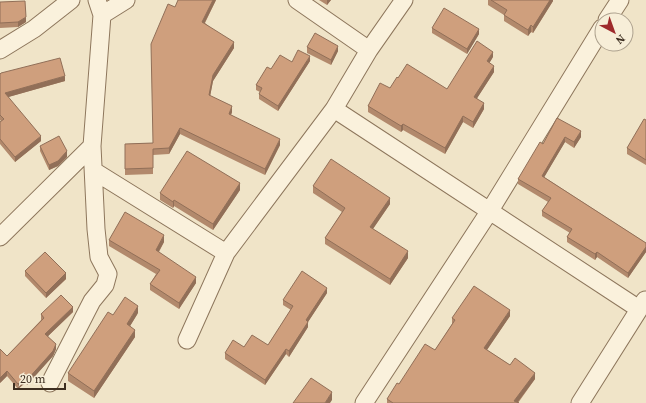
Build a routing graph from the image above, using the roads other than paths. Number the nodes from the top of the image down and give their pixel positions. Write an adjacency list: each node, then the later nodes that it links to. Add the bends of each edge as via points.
1 (71, 0): 9 (street, via 34,29)
2 (126, 0): 6 (street)
3 (297, 0): 10 (street)
4 (404, 0): 10 (street)
5 (620, 0): 7 (street)
6 (99, 8): 12 (street)
7 (612, 12)
8 (594, 41): 14 (street)
9 (0, 50)
10 (369, 50): 11 (street)
11 (334, 109): 14 (street); 16 (street)
12 (92, 146): 13 (street); 15 (street)
13 (94, 171): 16 (street); 19 (street, via 99,257 108,274 105,285 92,301)
14 (489, 212): 17 (street); 20 (street)
15 (0, 237)
16 (226, 253): 18 (street)
17 (643, 304): 21 (street)
18 (187, 340)
19 (50, 383)
20 (364, 403)
21 (580, 403)

